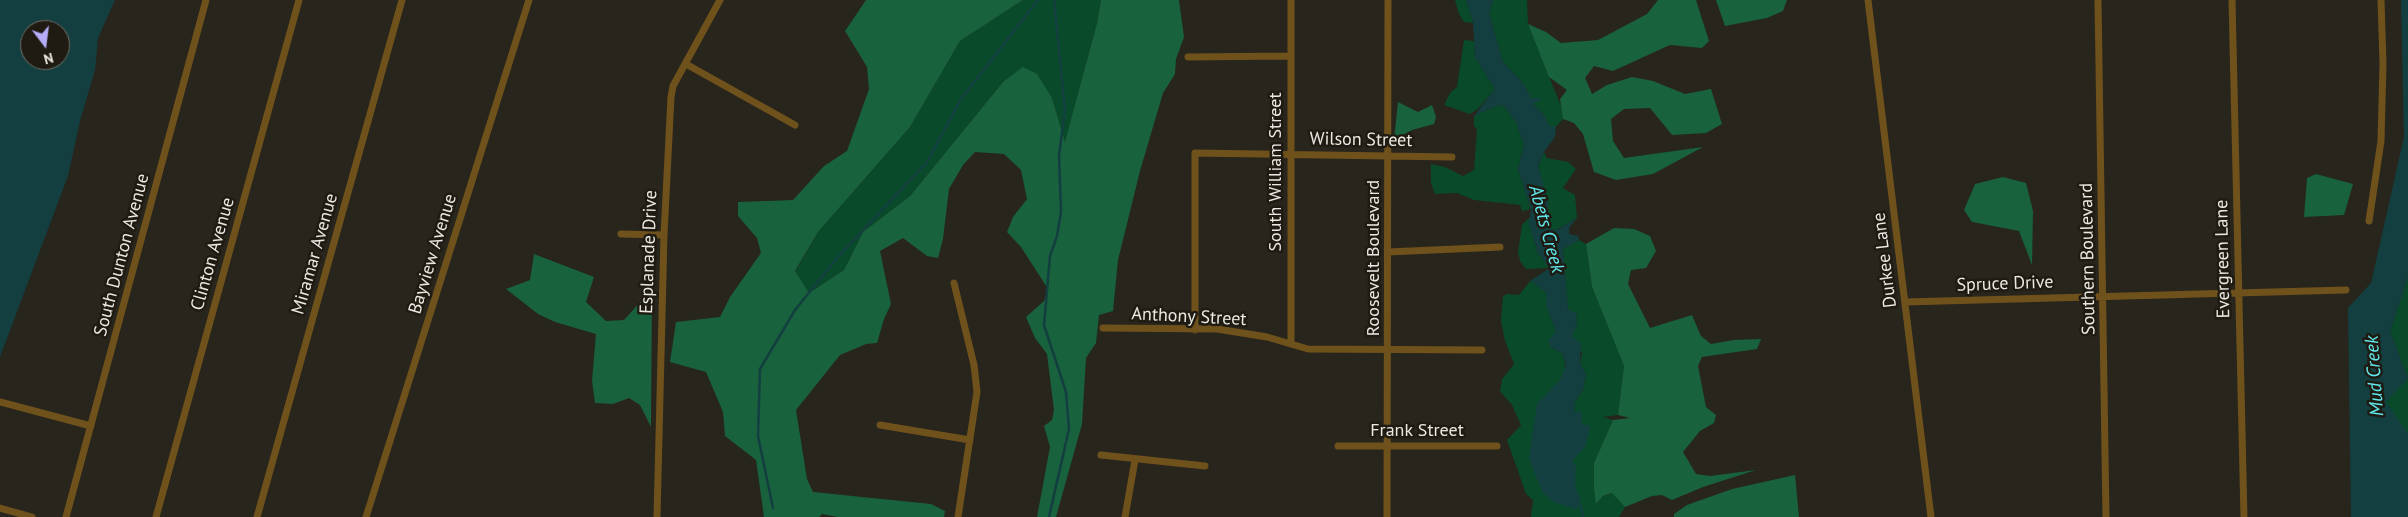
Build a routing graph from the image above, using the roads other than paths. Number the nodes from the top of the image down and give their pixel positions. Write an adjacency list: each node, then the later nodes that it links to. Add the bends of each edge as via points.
1 (206, 0): 36 (street, South Dunton Avenue)
2 (299, 0): 47 (street, Clinton Avenue)
3 (402, 0): 48 (street, Miramar Avenue)
4 (529, 0): 49 (street, Bayview Avenue)
5 (720, 0): 14 (street, Esplanade Drive)
6 (1291, 0): 12 (street, South William Street)
7 (1388, 0): 17 (street, Roosevelt Boulevard)
8 (1868, 0): 28 (street, Durkee Lane)
9 (2098, 0): 27 (street, Southern Boulevard)
10 (2232, 0): 26 (street, Evergreen Lane)
11 (2381, 0): 19 (street, via 2381,141)
12 (1291, 56): 13 (street); 16 (street, South William Street)
13 (1188, 57)
14 (686, 64): 15 (street); 21 (street, Esplanade Drive, via 673,86 671,97)
15 (795, 125)
16 (1292, 153): 17 (street, Wilson Street); 30 (street, Wilson Street, via 1195,153); 31 (street, South William Street)
17 (1389, 156): 18 (street, Wilson Street); 23 (street, Roosevelt Boulevard)
18 (1452, 157)
19 (2369, 221)
20 (621, 234): 21 (street)
21 (664, 235): 50 (street, Esplanade Drive)
22 (1500, 247): 23 (street)
23 (1388, 252): 32 (street, Roosevelt Boulevard)
24 (954, 283): 37 (street, via 976,380)
25 (2346, 290): 26 (street, Spruce Drive)
26 (2240, 295): 27 (street, Spruce Drive); 56 (street, Evergreen Lane)
27 (2103, 296): 28 (street, Spruce Drive); 55 (street, Southern Boulevard)
28 (1905, 302): 54 (street, Durkee Lane)
29 (1103, 328): 30 (street, Anthony Street)
30 (1195, 330): 31 (street, Anthony Street, via 1243,332)
31 (1291, 344): 32 (street, Anthony Street, via 1308,349)
32 (1388, 349): 33 (street, Anthony Street); 39 (street, Roosevelt Boulevard)
33 (1482, 350)
34 (0, 402): 36 (street)
35 (880, 425): 37 (street)
36 (91, 426): 46 (street, South Dunton Avenue)
37 (970, 440): 51 (street)
38 (1338, 446): 39 (street, Frank Street)
39 (1387, 446): 40 (street, Frank Street); 53 (street, Roosevelt Boulevard)
40 (1497, 446)
41 (1101, 455): 42 (street)
42 (1135, 460): 43 (street); 52 (street)
43 (1204, 466)
44 (0, 508): 45 (street)
45 (32, 517)
46 (66, 517)
47 (156, 517)
48 (257, 517)
49 (366, 517)
50 (657, 517)
51 (958, 517)
52 (1126, 517)
53 (1387, 517)
54 (1931, 517)
55 (2106, 517)
56 (2244, 517)

